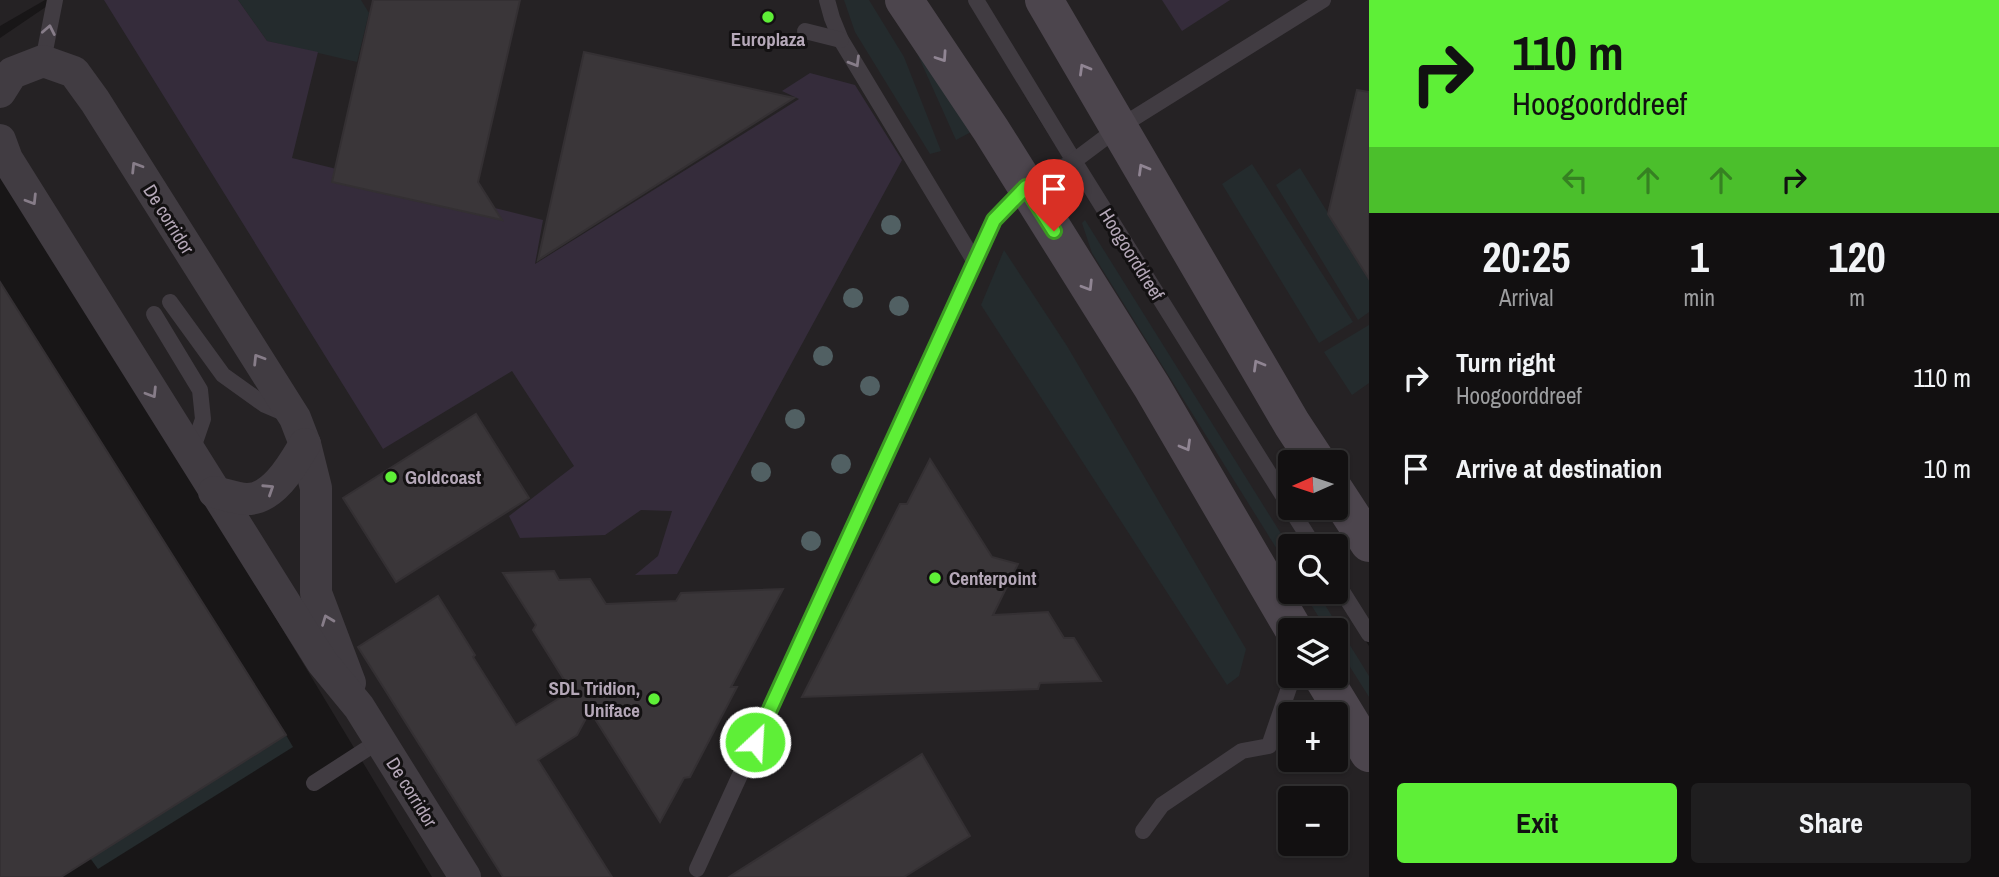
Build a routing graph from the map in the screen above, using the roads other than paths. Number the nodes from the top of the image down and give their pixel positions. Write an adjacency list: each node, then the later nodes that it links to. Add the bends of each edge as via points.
1 (55, 0): 9 (lane, one-way to 1)
2 (827, 0): 8 (lane)
3 (904, 0): 14 (street, one-way to 14)
4 (976, 0): 13 (lane, Hoogoorddreef)
5 (1044, 0): 11 (street, one-way to 5)
6 (1323, 0): 11 (lane)
7 (805, 31): 8 (lane)
8 (841, 40): 15 (lane, one-way to 15)
9 (43, 61): 10 (street, via 12,73); 18 (street, De corridor, one-way to 9, via 81,82 74,72)
10 (0, 92)
11 (1118, 128): 13 (lane); 19 (street, one-way to 11)
12 (0, 140): 20 (street, De corridor, one-way to 20, via 6,159)
13 (1074, 161): 14 (lane); 21 (lane, Hoogoorddreef)
14 (1026, 187): 15 (lane, via 994,220); 26 (street, one-way to 26, via 1152,387)
15 (975, 262): 35 (lane)
16 (170, 303): 18 (lane, via 223,375)
17 (154, 314): 20 (lane, via 200,390 204,419)
18 (300, 431): 22 (street, one-way to 18, via 248,499 271,491 286,475); 30 (street, De corridor, one-way to 18, via 316,593 316,488)
19 (1309, 450)
20 (191, 455): 22 (street, De corridor)
21 (1278, 488)
22 (214, 492): 30 (street, De corridor, via 322,662)
23 (1348, 511): 24 (street)
24 (1369, 543)
25 (1348, 601): 27 (lane)
26 (1287, 618)
27 (1369, 634)
28 (1289, 688): 34 (lane, via 1269,746 1242,751 1162,804)
29 (1329, 688): 32 (street)
30 (359, 707): 31 (street, De corridor)
31 (379, 741): 33 (lane); 36 (street, De corridor)
32 (1369, 753)
33 (314, 783)
34 (1143, 831)
35 (697, 869)
36 (465, 877)

